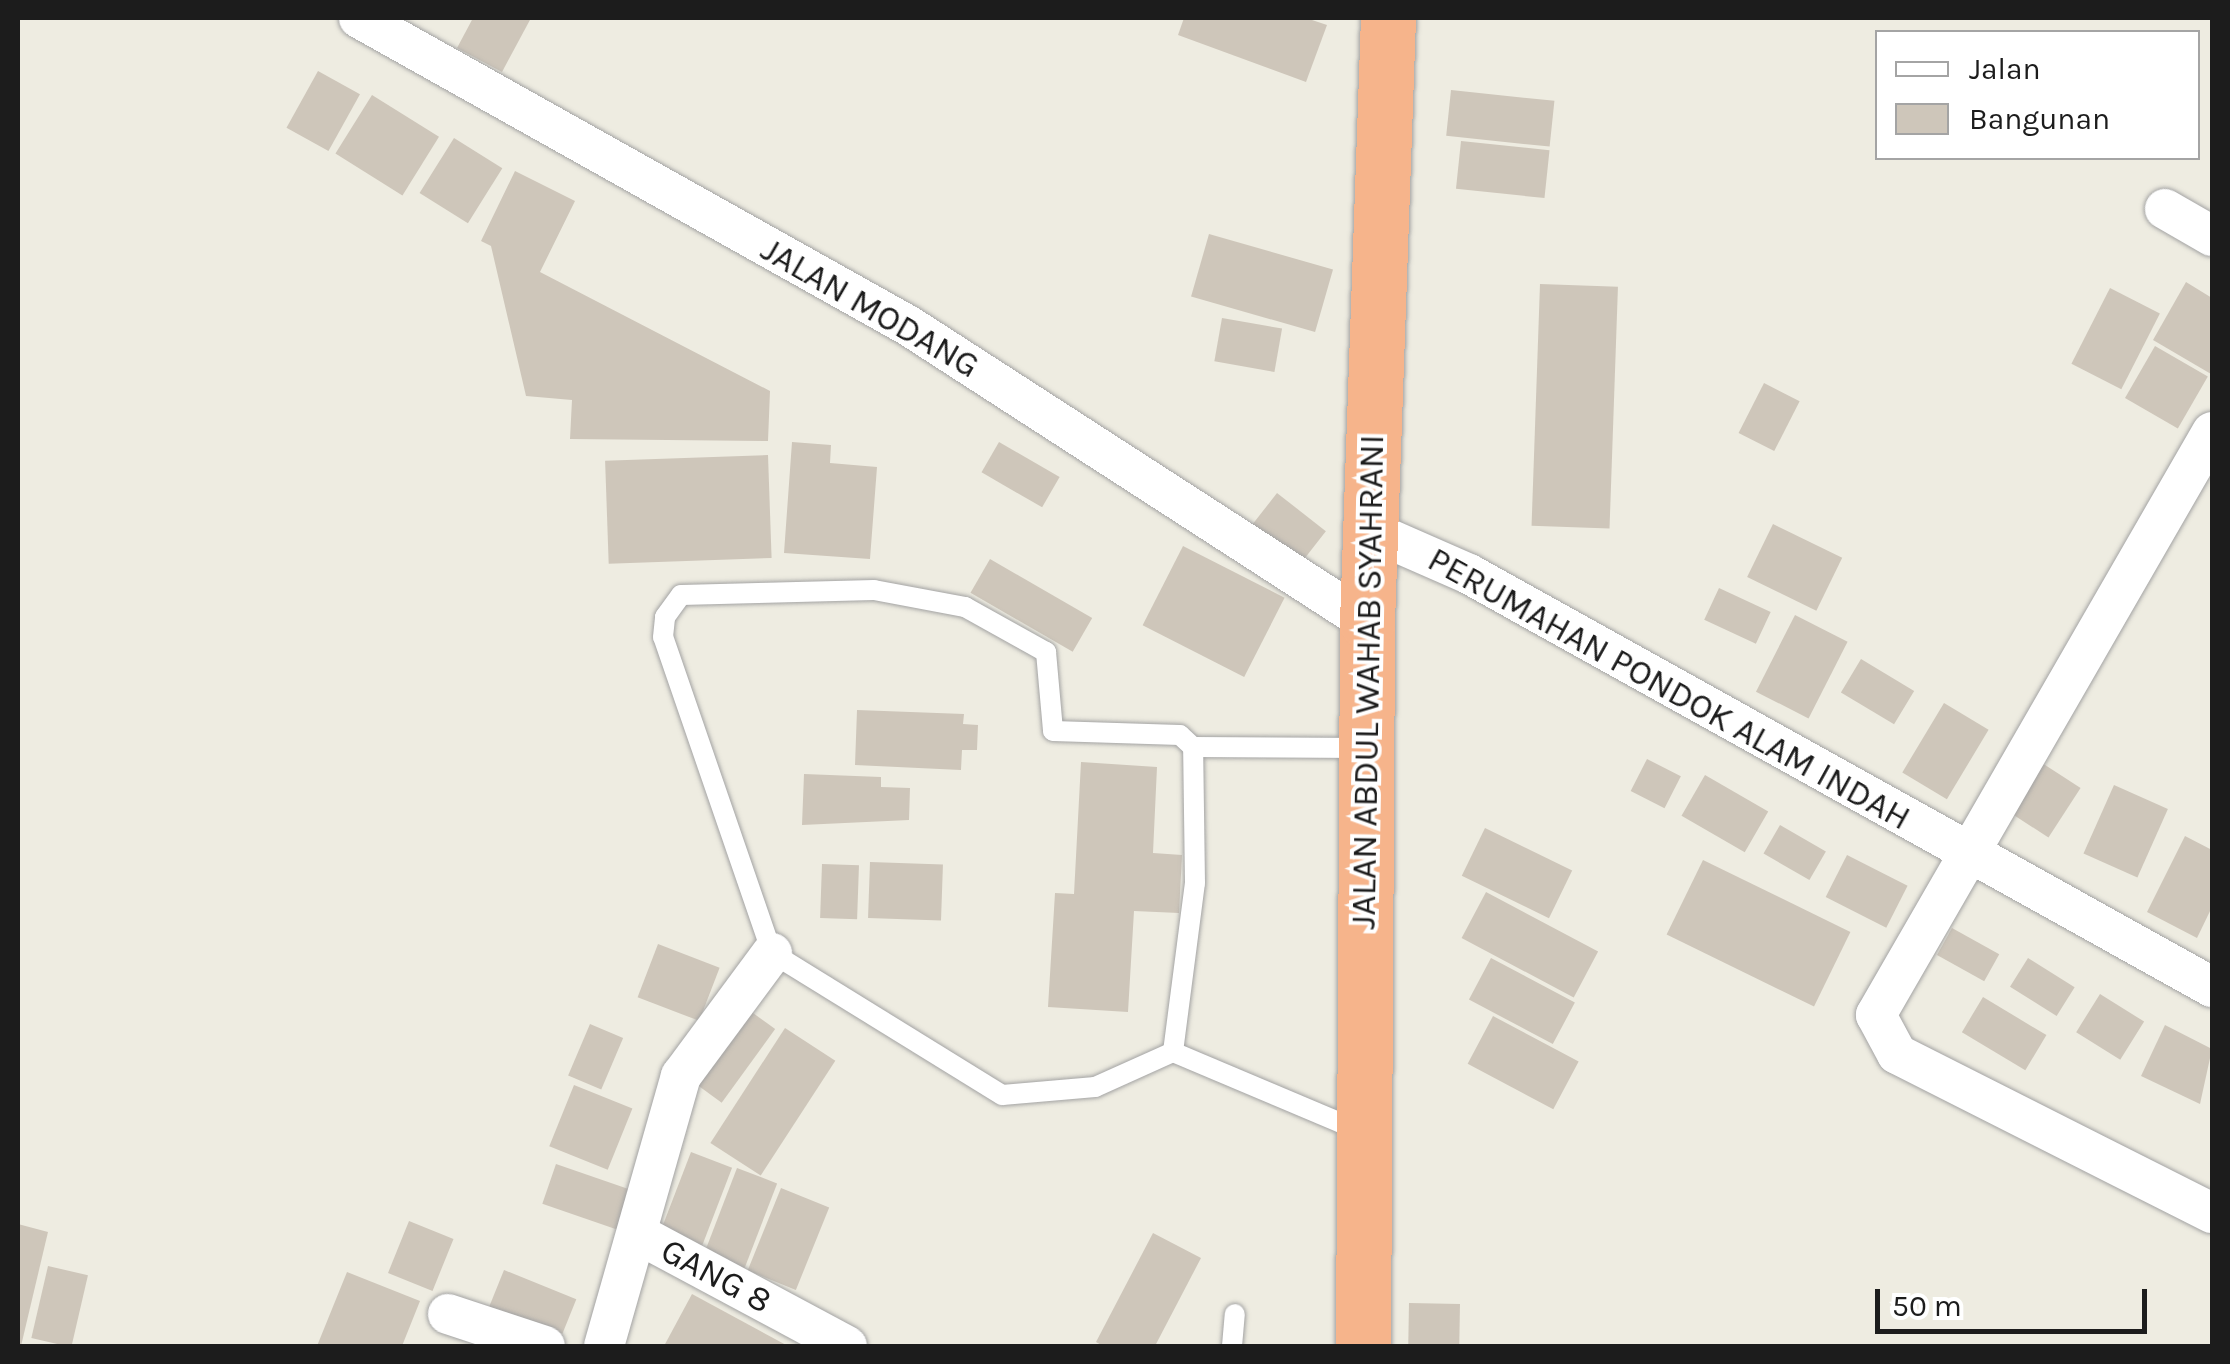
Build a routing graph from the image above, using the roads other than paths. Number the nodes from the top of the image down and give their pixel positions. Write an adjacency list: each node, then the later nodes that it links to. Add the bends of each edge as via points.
1 (359, 18): 8 (street, JALAN MODANG, via 909,326)
2 (1388, 18): 7 (highway, JALAN ABDUL WAHAB SYAHRANI)
3 (2165, 209): 4 (street)
4 (2212, 236)
5 (2212, 432): 6 (street)
6 (2200, 484): 11 (street)
7 (1371, 531): 8 (highway, JALAN ABDUL WAHAB SYAHRANI); 11 (street, PERUMAHAN PONDOK ALAM INDAH, via 1469,574)
8 (1367, 622): 10 (highway, JALAN ABDUL WAHAB SYAHRANI)
9 (1193, 747): 10 (lane); 12 (lane, via 1180,735 1053,731 1046,652 965,607 874,590 680,595 662,637); 14 (lane, via 1194,883)
10 (1364, 748): 15 (highway, JALAN ABDUL WAHAB SYAHRANI)
11 (1966, 850): 13 (street, PERUMAHAN PONDOK ALAM INDAH); 16 (street, via 1880,996 1882,1036 1898,1054)
12 (772, 953): 14 (lane, via 1002,1095 1095,1087); 17 (street, via 681,1076)
13 (2212, 988)
14 (1173, 1052): 15 (lane)
15 (1360, 1132): 24 (highway, JALAN ABDUL WAHAB SYAHRANI)
16 (2212, 1213)
17 (638, 1234): 21 (street); 22 (street, GANG 8)
18 (448, 1314): 20 (street)
19 (1235, 1314): 23 (lane)
20 (545, 1346)
21 (604, 1346)
22 (847, 1346)
23 (1232, 1346)
24 (1363, 1346)

